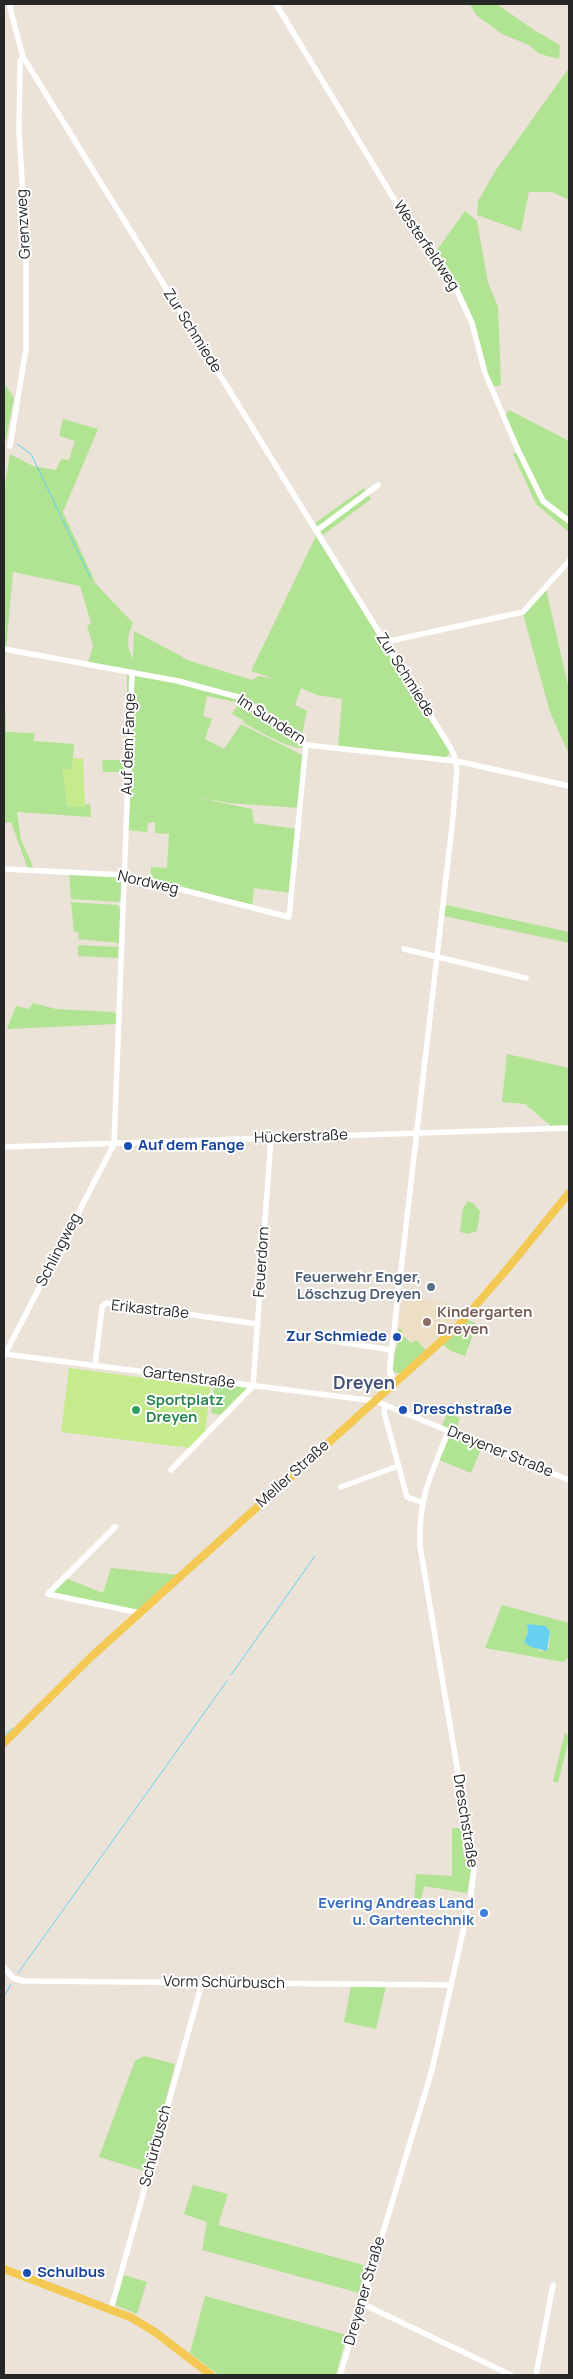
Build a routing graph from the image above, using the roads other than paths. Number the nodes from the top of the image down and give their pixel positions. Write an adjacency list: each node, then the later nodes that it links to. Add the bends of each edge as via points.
1 (9, 4): 3 (street, Grenzweg)
2 (276, 4): 6 (street, Westerfeldweg, via 397,204 451,278 472,323 484,373 518,450 543,501)
3 (23, 57): 4 (street, Grenzweg, via 20,60 19,131 26,244 26,349); 7 (street, Zur Schmiede)
4 (10, 446)
5 (378, 485): 7 (street)
6 (569, 521)
7 (316, 531): 9 (street, Zur Schmiede)
8 (569, 561): 9 (street, via 522,612)
9 (385, 642): 13 (street, Zur Schmiede)
10 (4, 649): 11 (street, Im Sundern)
11 (132, 673): 12 (street, Im Sundern, via 242,698); 16 (street, Auf dem Fange)
12 (306, 745): 13 (street, Im Sundern); 16 (street, Nordweg, via 289,917)
13 (456, 761): 14 (street, Im Sundern); 18 (street, Zur Schmiede, via 453,817)
14 (569, 786)
15 (4, 869): 16 (street, Nordweg)
16 (124, 875): 23 (street, Auf dem Fange)
17 (404, 949): 18 (street)
18 (436, 958): 19 (street); 21 (street, Zur Schmiede)
19 (526, 978)
20 (569, 1128): 21 (street, Hückerstraße)
21 (417, 1133): 22 (street, Hückerstraße); 28 (street, Zur Schmiede)
22 (271, 1138): 23 (street, Hückerstraße); 26 (street, Feuerdorn)
23 (114, 1144): 24 (street, Hückerstraße); 29 (street, Schlingweg)
24 (4, 1147)
25 (569, 1193): 31 (main road, Meller Straße, via 458,1326)
26 (258, 1324): 30 (street, Erikastraße, via 106,1303 102,1307); 32 (street, Feuerdorn)
27 (307, 1338): 28 (street)
28 (392, 1350): 31 (street, Zur Schmiede, via 390,1369)
29 (4, 1355): 30 (street, Gartenstraße)
30 (95, 1366): 32 (street, Gartenstraße)
31 (396, 1383): 33 (main road, Meller Straße)
32 (253, 1386): 33 (street, Gartenstraße); 37 (street)
33 (375, 1401): 34 (street, Dreyener Straße); 42 (main road, Meller Straße)
34 (386, 1406): 35 (street, Dreyener Straße); 36 (street, via 384,1412)
35 (448, 1432): 38 (street, Dreyener Straße); 40 (street, Dreschstraße)
36 (398, 1466): 39 (street); 40 (street, via 407,1497)
37 (171, 1470)
38 (569, 1480)
39 (341, 1487)
40 (421, 1502): 46 (street, Dreschstraße, via 420,1546 474,1869)
41 (115, 1527): 42 (street, via 48,1594)
42 (140, 1613): 43 (main road, Meller Straße)
43 (4, 1743)
44 (4, 1967): 45 (street, Vorm Schürbusch, via 13,1978 23,1981)
45 (202, 1983): 46 (street, Vorm Schürbusch); 51 (street, Schürbusch)
46 (451, 1985): 47 (street, Dreschstraße, via 432,2070)
47 (389, 2207): 50 (street, Dreyener Straße)
48 (4, 2269): 51 (main road)
49 (553, 2285): 55 (street)
50 (361, 2303): 53 (street, Dreyener Straße); 54 (street)
51 (111, 2309): 52 (main road, via 155,2332)
52 (211, 2375)
53 (340, 2375)
54 (511, 2375)
55 (536, 2375)

